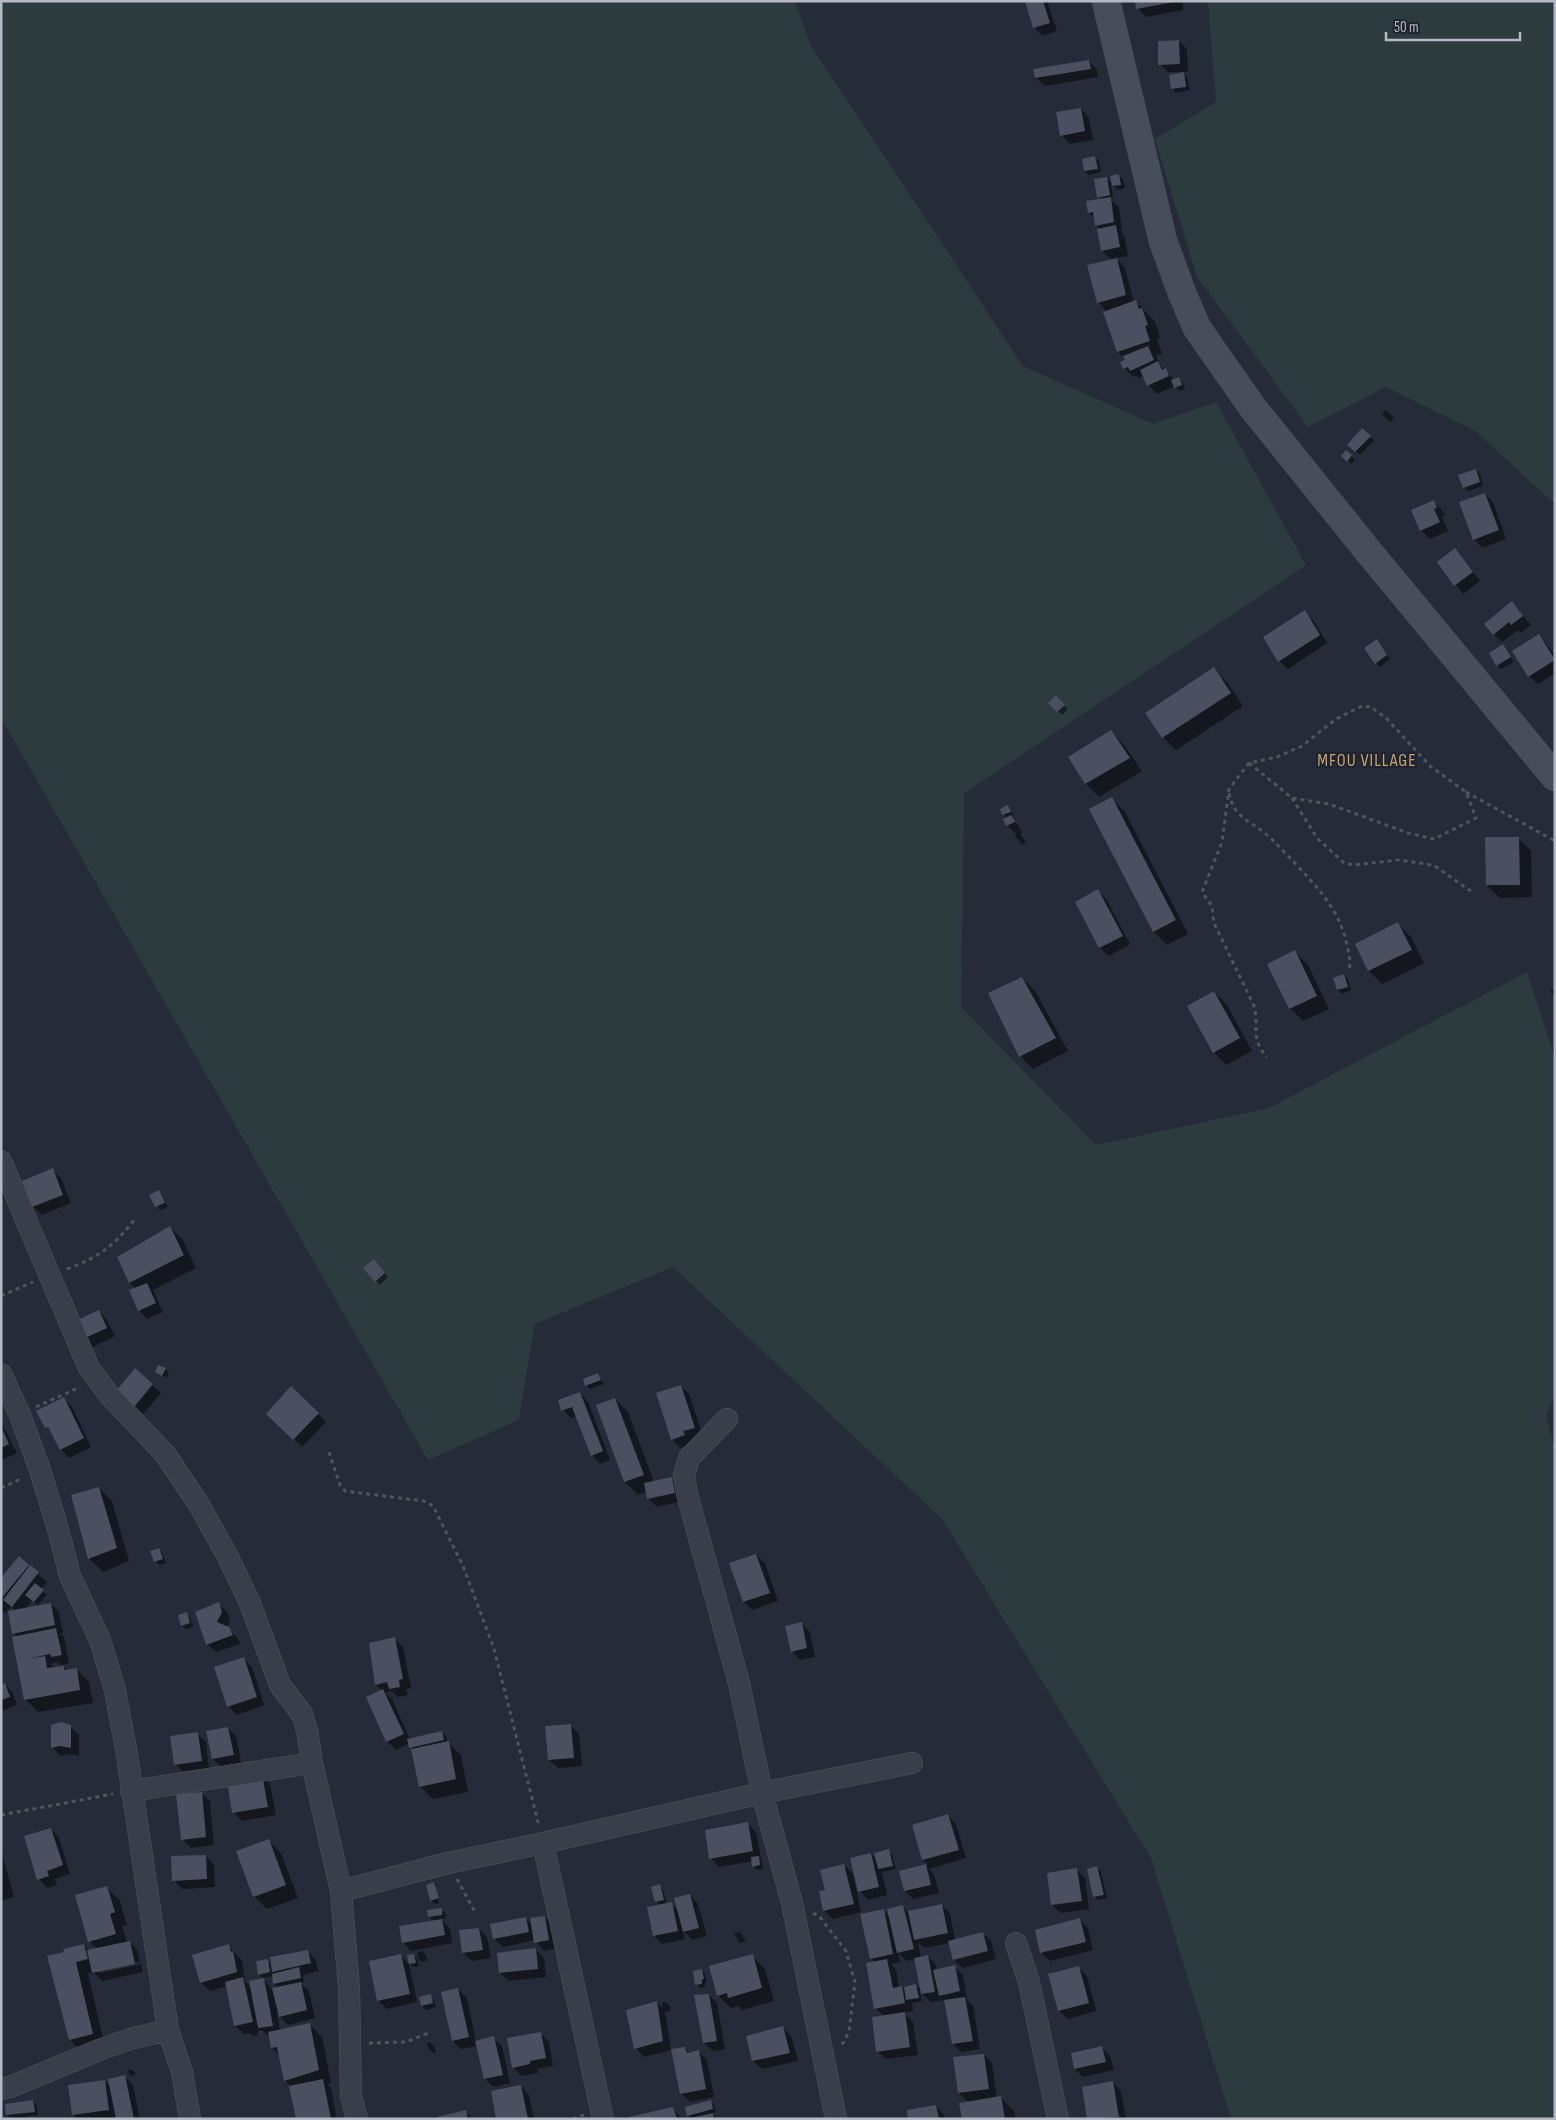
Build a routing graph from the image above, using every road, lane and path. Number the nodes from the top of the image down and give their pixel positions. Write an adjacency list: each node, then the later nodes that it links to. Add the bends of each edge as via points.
1 (1106, 1): 3 (main road, via 1163,241 1197,328 1253,408)
2 (1249, 763): 4 (path); 5 (path, via 1277,757 1302,746 1336,718 1362,706 1371,707 1386,718 1430,766); 6 (path)
3 (1555, 777)
4 (1229, 789): 9 (path, via 1232,806 1237,813 1267,835 1335,910 1343,926 1351,962); 10 (path, via 1222,842 1202,892 1212,906 1214,923 1254,1006 1254,1033)
5 (1466, 792): 6 (path, via 1476,818 1434,839 1408,833 1329,804); 7 (path)
6 (1292, 798): 8 (path, via 1316,838 1344,863 1399,860 1435,866)
7 (1555, 841)
8 (1472, 892)
9 (1349, 971)
10 (1267, 1057)
11 (1, 1162): 13 (street)
12 (135, 1219): 13 (path, via 120,1238 95,1258)
13 (49, 1274): 14 (path); 16 (street)
14 (1, 1296)
15 (1, 1374): 17 (street)
16 (96, 1380): 17 (path); 20 (street, via 165,1454 227,1554 250,1603 280,1686 302,1714)
17 (20, 1415): 22 (street, via 40,1470 70,1576 106,1658 120,1715)
18 (727, 1420): 23 (street, via 689,1458 684,1476 701,1550 739,1683)
19 (329, 1452): 25 (path, via 345,1491 424,1501 433,1506 463,1566 494,1648)
20 (312, 1763): 22 (street); 27 (street)
21 (912, 1763): 23 (street)
22 (131, 1791): 24 (path); 31 (street)
23 (762, 1793): 25 (street); 28 (street)
24 (1, 1815)
25 (543, 1842): 26 (street); 38 (street)
26 (448, 1863): 27 (street); 29 (path)
27 (340, 1891): 33 (street)
28 (792, 1903): 34 (street); 34 (path, via 819,1916 846,1951 856,1982 849,2031 844,2042)
29 (476, 1914)
30 (1016, 1943): 40 (street, via 1029,1982)
31 (168, 2030): 35 (street, via 107,2047); 36 (street, via 182,2072)
32 (431, 2032): 33 (path, via 406,2042)
33 (351, 2042): 37 (street, via 351,2096)
34 (824, 2061): 39 (street)
35 (1, 2089)
36 (190, 2119)
37 (357, 2119)
38 (603, 2119)
39 (836, 2119)
40 (1058, 2119)

